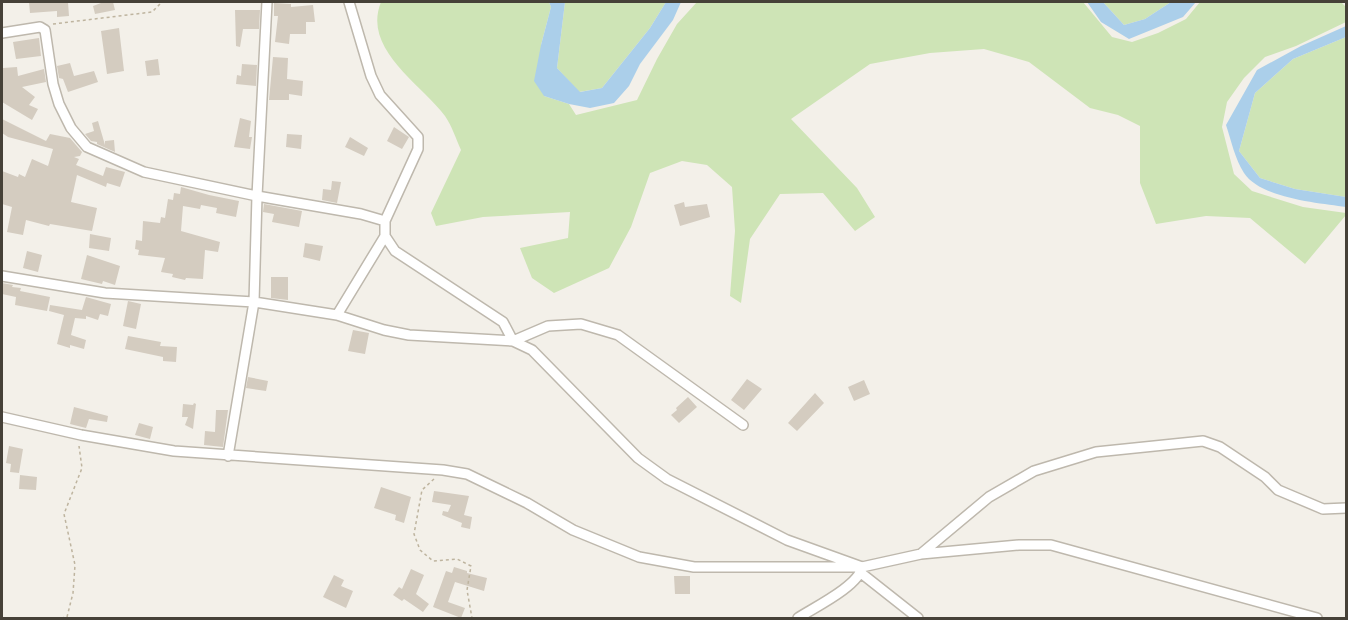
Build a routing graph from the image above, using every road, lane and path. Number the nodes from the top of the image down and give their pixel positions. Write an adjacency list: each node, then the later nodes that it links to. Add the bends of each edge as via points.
1 (162, 2): 4 (path, via 152,12)
2 (267, 2): 6 (street)
3 (349, 2): 7 (street, via 380,95 418,137 418,150)
4 (40, 27): 5 (street); 6 (street, via 45,30 59,104 71,128 87,147 144,172)
5 (2, 33)
6 (257, 196): 7 (street); 10 (street)
7 (385, 221): 8 (street)
8 (385, 236): 11 (street); 12 (street, via 395,251 503,322)
9 (2, 276): 10 (street, via 105,293)
10 (254, 302): 11 (street); 16 (street)
11 (337, 315): 12 (street, via 409,335)
12 (513, 341): 14 (street, via 548,326 581,324 618,334); 20 (street, via 532,350 638,458 667,479 787,540)
13 (2, 417): 15 (street)
14 (743, 425)
15 (81, 435): 16 (street); 21 (path, via 82,468 64,514 75,565 73,593 67,617)
16 (228, 456): 17 (street)
17 (443, 470): 20 (street, via 467,474 527,502 573,530 639,557 694,567); 22 (path, via 422,490 414,534 420,550 433,561 457,559 471,566 466,590)
18 (1347, 508): 19 (street, via 1323,509 1278,490 1266,477 1220,447 1203,441 1096,452 1034,471 989,496)
19 (921, 554): 20 (street); 25 (street, via 1051,545)
20 (861, 570): 23 (street, via 844,589); 24 (street)
21 (61, 618)
22 (472, 618)
23 (798, 618)
24 (918, 618)
25 (1317, 618)

